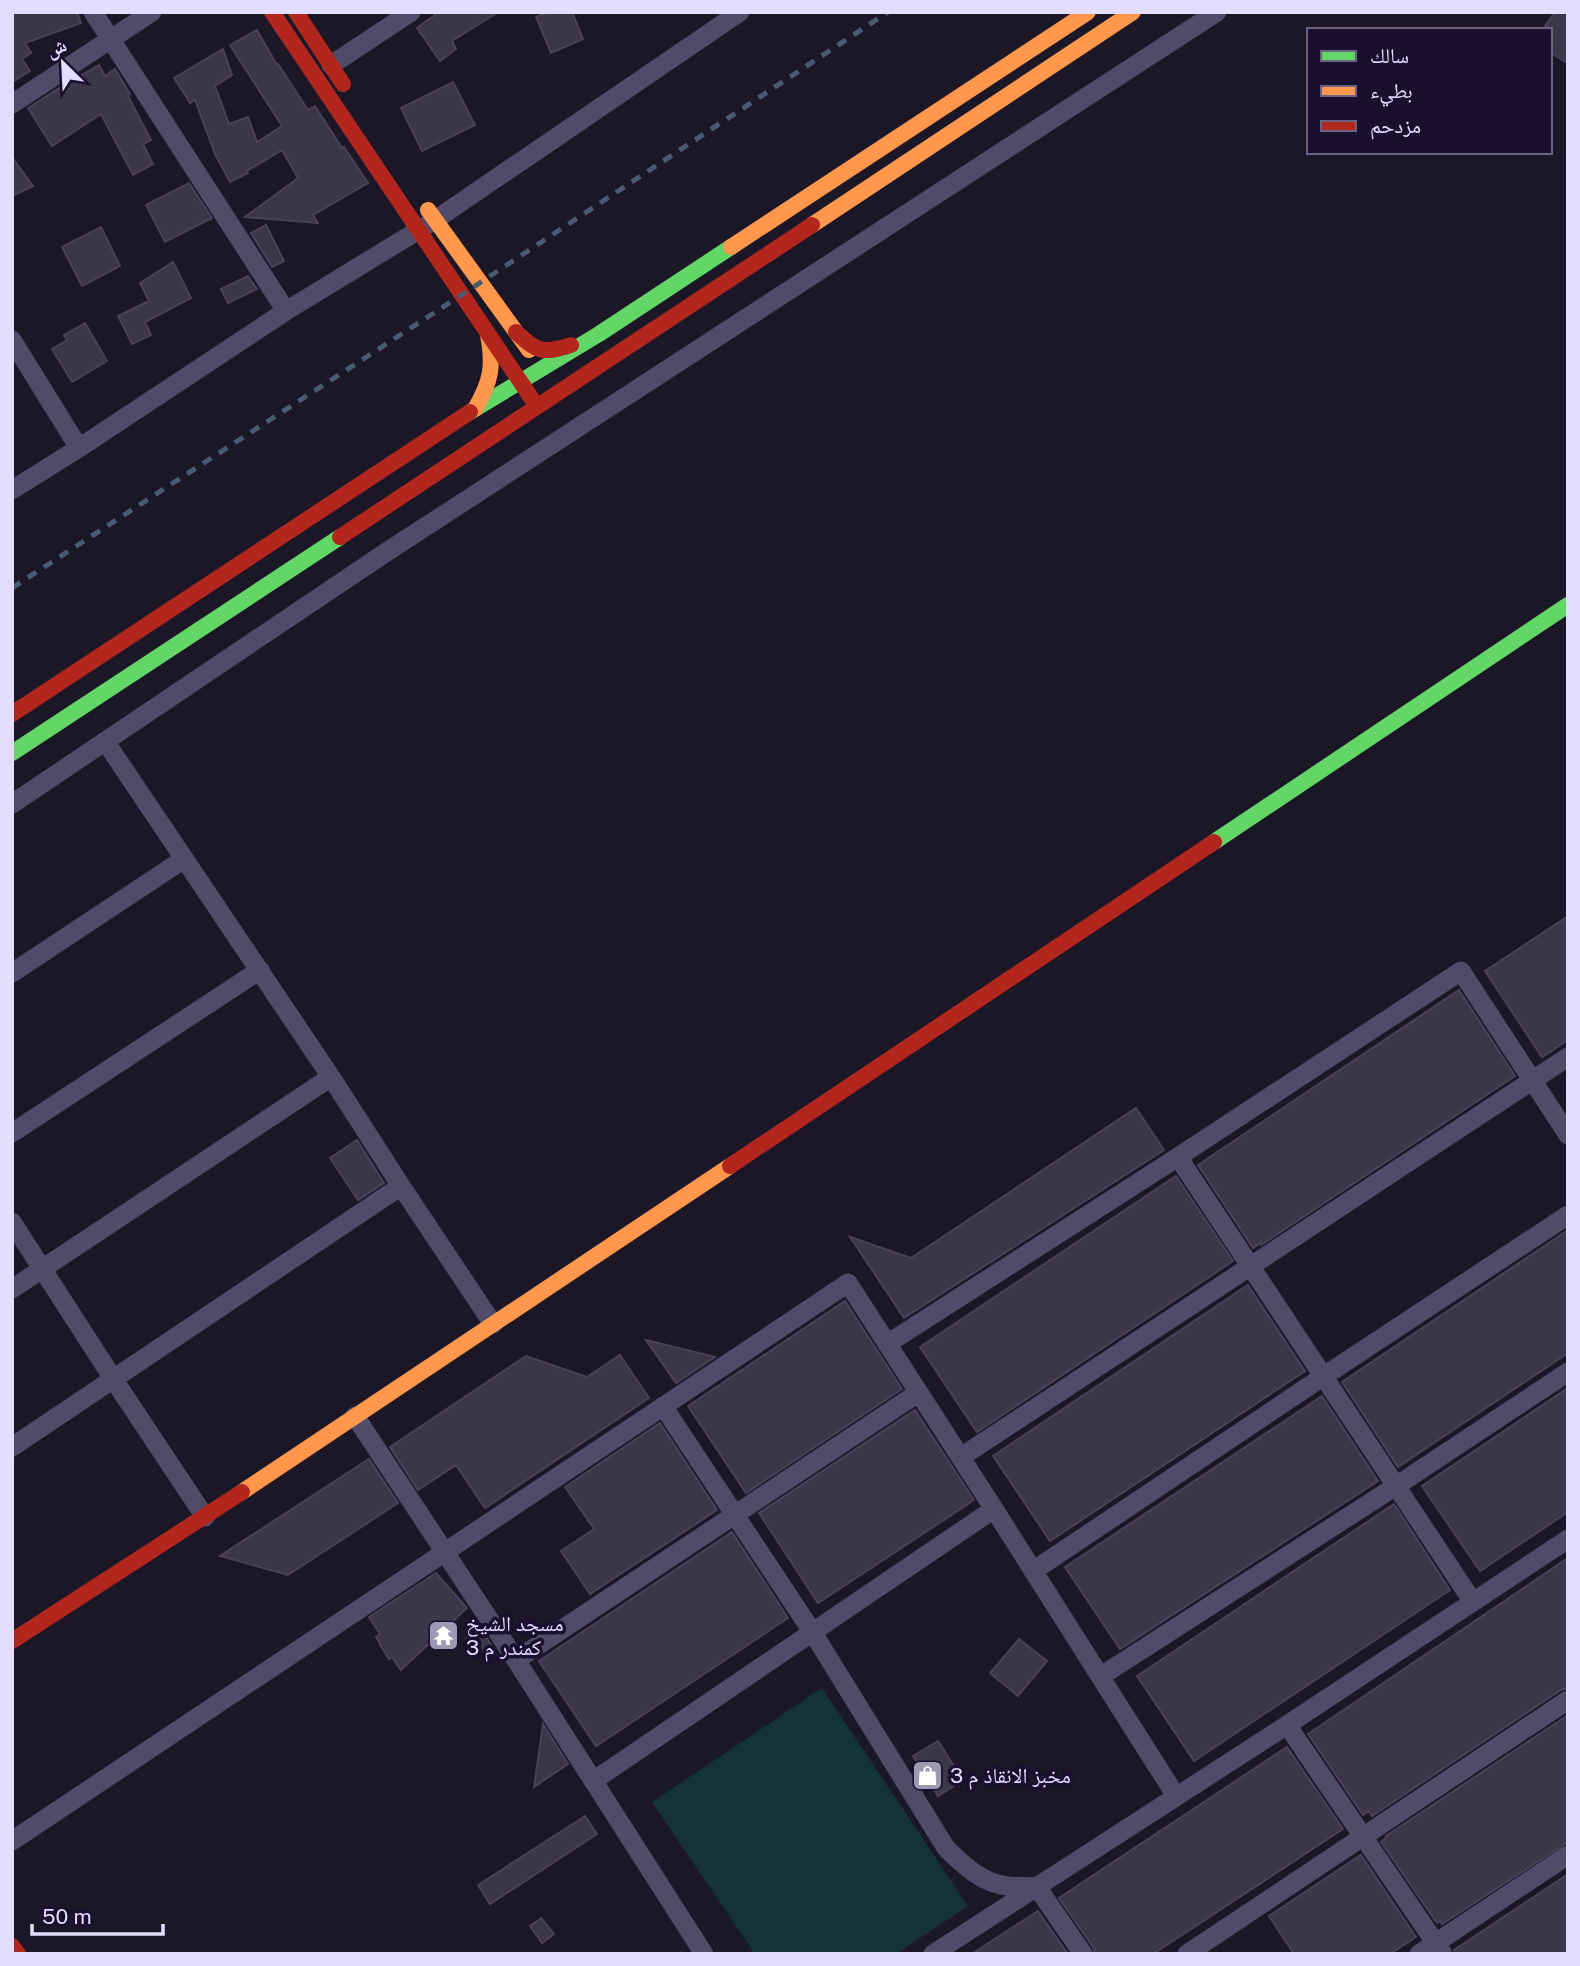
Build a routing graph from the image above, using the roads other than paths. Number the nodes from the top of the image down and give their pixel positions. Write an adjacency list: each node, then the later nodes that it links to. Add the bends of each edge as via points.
1 (93, 12): 10 (street)
2 (152, 12): 10 (street)
3 (272, 12): 15 (main road)
4 (296, 12): 11 (main road)
5 (411, 12): 11 (street)
6 (740, 12): 15 (street)
7 (1088, 12): 18 (main road)
8 (1133, 12): 23 (main road)
9 (1217, 12): 30 (street, via 496,480)
10 (110, 40): 13 (street); 16 (street)
11 (331, 65): 12 (main road)
12 (353, 99)
13 (12, 104)
14 (420, 198): 15 (main road)
15 (427, 225): 16 (street); 17 (main road); 19 (main road)
16 (286, 311): 26 (street)
17 (516, 332): 18 (main road, via 541,352); 21 (main road)
18 (599, 334): 21 (main road)
19 (488, 335): 22 (main road); 25 (main road, via 493,361 488,387)
20 (12, 340): 26 (street)
21 (542, 368): 22 (main road); 23 (main road)
22 (519, 382): 24 (main road); 25 (main road)
23 (560, 392): 24 (main road)
24 (538, 407): 31 (main road)
25 (475, 409): 29 (main road)
26 (79, 448): 27 (street)
27 (12, 490)
28 (1568, 605): 48 (main road)
29 (12, 714)
30 (105, 741): 32 (street); 33 (street)
31 (12, 753)
32 (12, 804)
33 (184, 859): 34 (street); 35 (street)
34 (260, 970): 37 (street); 39 (street)
35 (12, 973)
36 (1568, 1058): 38 (street)
37 (331, 1077): 42 (street); 46 (street)
38 (1531, 1082): 40 (street); 41 (street, via 1461,971); 45 (street)
39 (12, 1133)
40 (1568, 1135)
41 (1178, 1157): 45 (street); 49 (street)
42 (401, 1186): 48 (street); 52 (street)
43 (1568, 1215): 51 (street)
44 (12, 1222): 46 (street)
45 (1250, 1266): 51 (street); 57 (street)
46 (43, 1268): 47 (street); 52 (street)
47 (12, 1289)
48 (493, 1324): 55 (main road)
49 (887, 1344): 53 (street); 54 (street, via 848,1283)
50 (1568, 1372): 58 (street)
51 (1324, 1376): 58 (street); 64 (street)
52 (114, 1380): 56 (street); 61 (street)
53 (918, 1393): 57 (street); 60 (street)
54 (663, 1406): 60 (street); 63 (street)
55 (355, 1416): 61 (main road); 63 (street)
56 (12, 1447)
57 (961, 1457): 59 (street)
58 (1396, 1486): 65 (street); 69 (street)
59 (994, 1509): 64 (street); 66 (street)
60 (735, 1515): 66 (street); 68 (street)
61 (205, 1517): 67 (main road)
62 (1568, 1539): 65 (street)
63 (444, 1551): 68 (street); 75 (street)
64 (1033, 1571): 69 (street)
65 (1473, 1602): 71 (street)
66 (813, 1633): 72 (street); 77 (street, via 946,1849 989,1881)
67 (12, 1641)
68 (516, 1660): 72 (street)
69 (1101, 1676): 73 (street)
70 (1568, 1700): 74 (street)
71 (1287, 1725): 73 (street); 74 (street)
72 (593, 1782): 81 (street)
73 (1176, 1797): 77 (street)
74 (1364, 1837): 79 (street); 84 (street)
75 (12, 1841)
76 (1568, 1856): 79 (street)
77 (1037, 1886): 82 (street); 83 (street)
78 (12, 1946): 80 (main road)
79 (1433, 1950)
80 (18, 1954)
81 (704, 1954)
82 (933, 1954)
83 (1083, 1954)
84 (1187, 1954)

